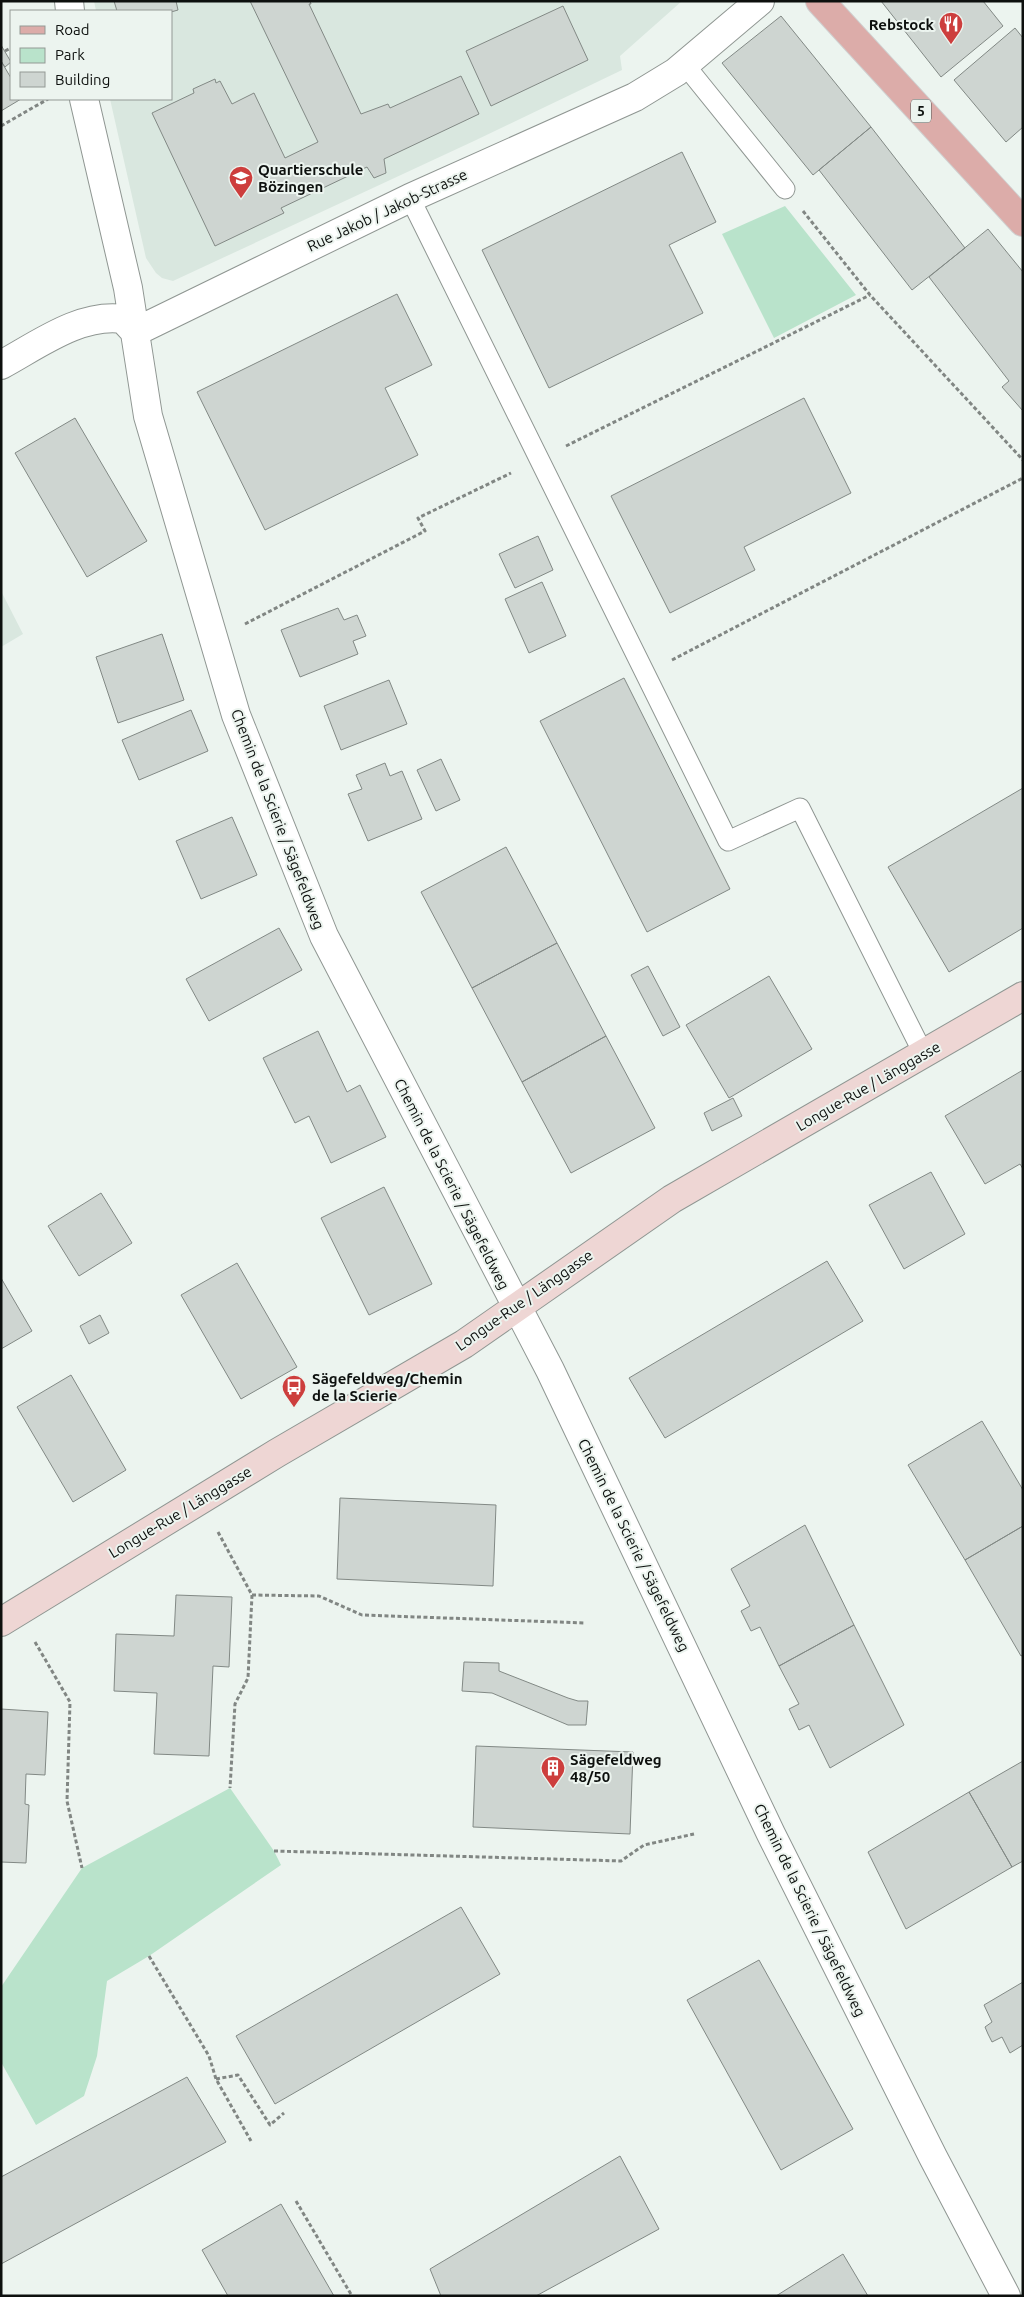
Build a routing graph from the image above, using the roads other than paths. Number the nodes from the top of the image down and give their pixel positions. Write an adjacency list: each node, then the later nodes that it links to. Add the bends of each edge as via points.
1 (760, 1): 3 (street, Rue Jakob / Jakob-Strasse)
2 (820, 1): 7 (main road, 5)
3 (685, 65): 5 (lane); 6 (street, Rue Jakob / Jakob-Strasse, via 635,97)
4 (84, 100): 8 (street, Chemin de la Scierie / Sägefeldweg, via 128,288)
5 (785, 189)
6 (410, 198): 8 (street, Rue Jakob / Jakob-Strasse); 11 (lane, via 728,841 800,808)
7 (1023, 222)
8 (135, 332): 9 (street, via 123,319 96,320 63,331); 12 (street, Chemin de la Scierie / Sägefeldweg, via 148,416 236,715 274,813 324,936)
9 (1, 364)
10 (1023, 996): 11 (street, Longue-Rue / Länggasse)
11 (924, 1053): 12 (street, Longue-Rue / Länggasse, via 672,1199)
12 (516, 1308): 13 (street, Longue-Rue / Länggasse, via 464,1344 277,1453); 14 (street, Chemin de la Scierie / Sägefeldweg, via 550,1370 771,1834)
13 (1, 1622)
14 (1006, 2296)

